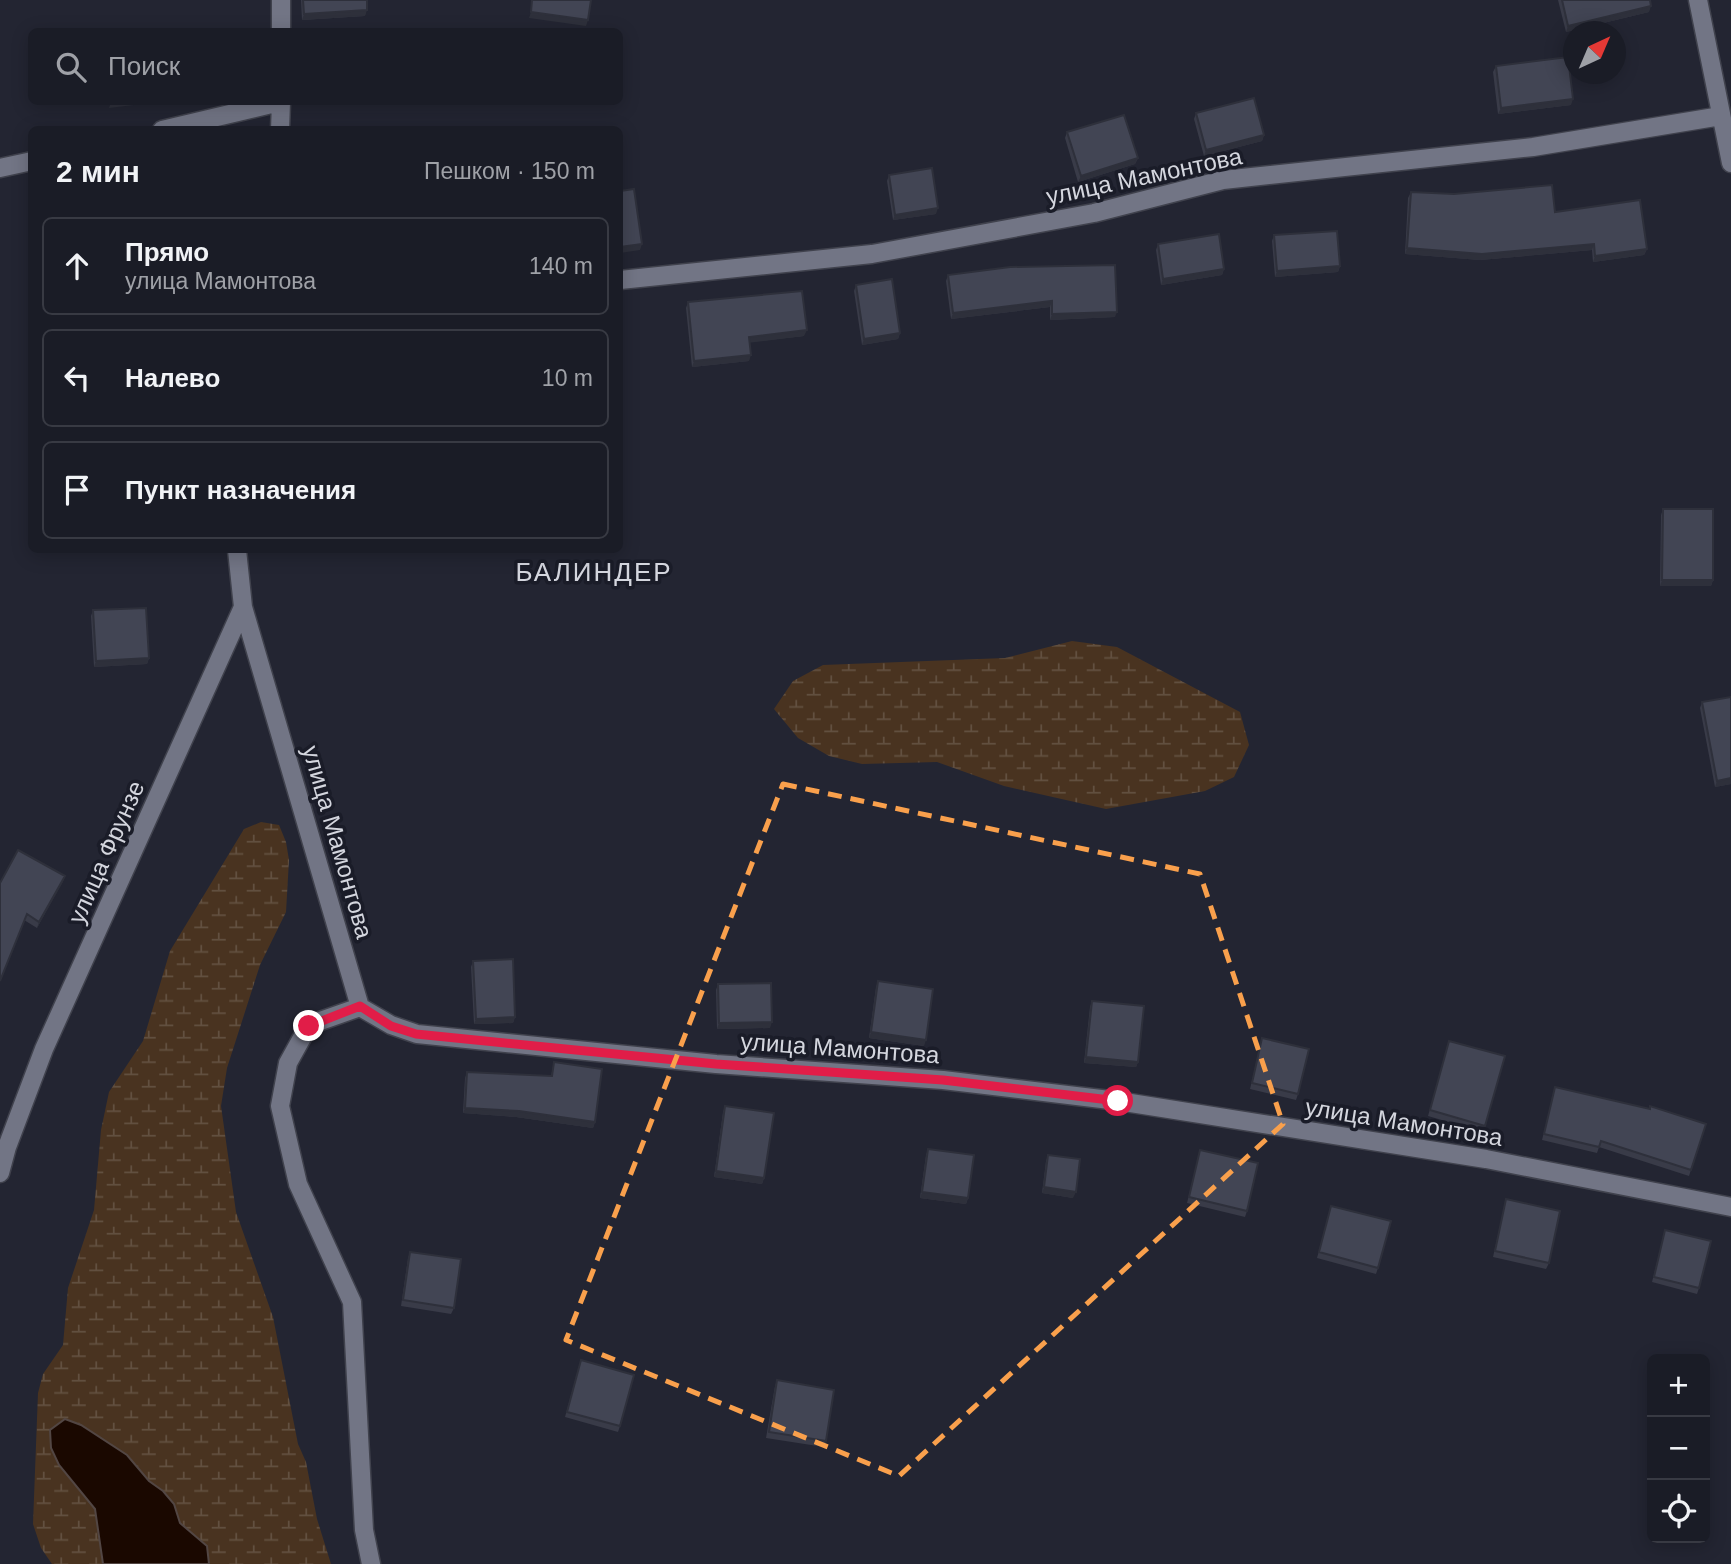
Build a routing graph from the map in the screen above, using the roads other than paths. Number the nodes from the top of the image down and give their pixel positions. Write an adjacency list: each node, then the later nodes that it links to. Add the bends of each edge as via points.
1 (281, 0): 3 (street)
2 (1698, 0): 6 (street)
3 (281, 28)
4 (267, 105): 7 (street)
5 (280, 105): 8 (street)
6 (1721, 116): 10 (street); 12 (street, улица Мамонтова, via 1533,147 1223,180 1094,213 872,254)
7 (179, 126)
8 (280, 126)
9 (28, 161): 11 (street)
10 (1731, 163)
11 (0, 168)
12 (623, 280)
13 (237, 553): 14 (street)
14 (243, 607): 15 (street, улица Мамонтова); 16 (street, улица Фрунзе, via 44,1049)
15 (360, 1006): 17 (street, улица Мамонтова, via 391,1026 416,1034 716,1064 943,1080 1118,1101 1486,1159); 18 (street, via 309,1026 288,1063 280,1106 298,1184 352,1302 364,1530)
16 (0, 1173)
17 (1731, 1207)
18 (371, 1564)

